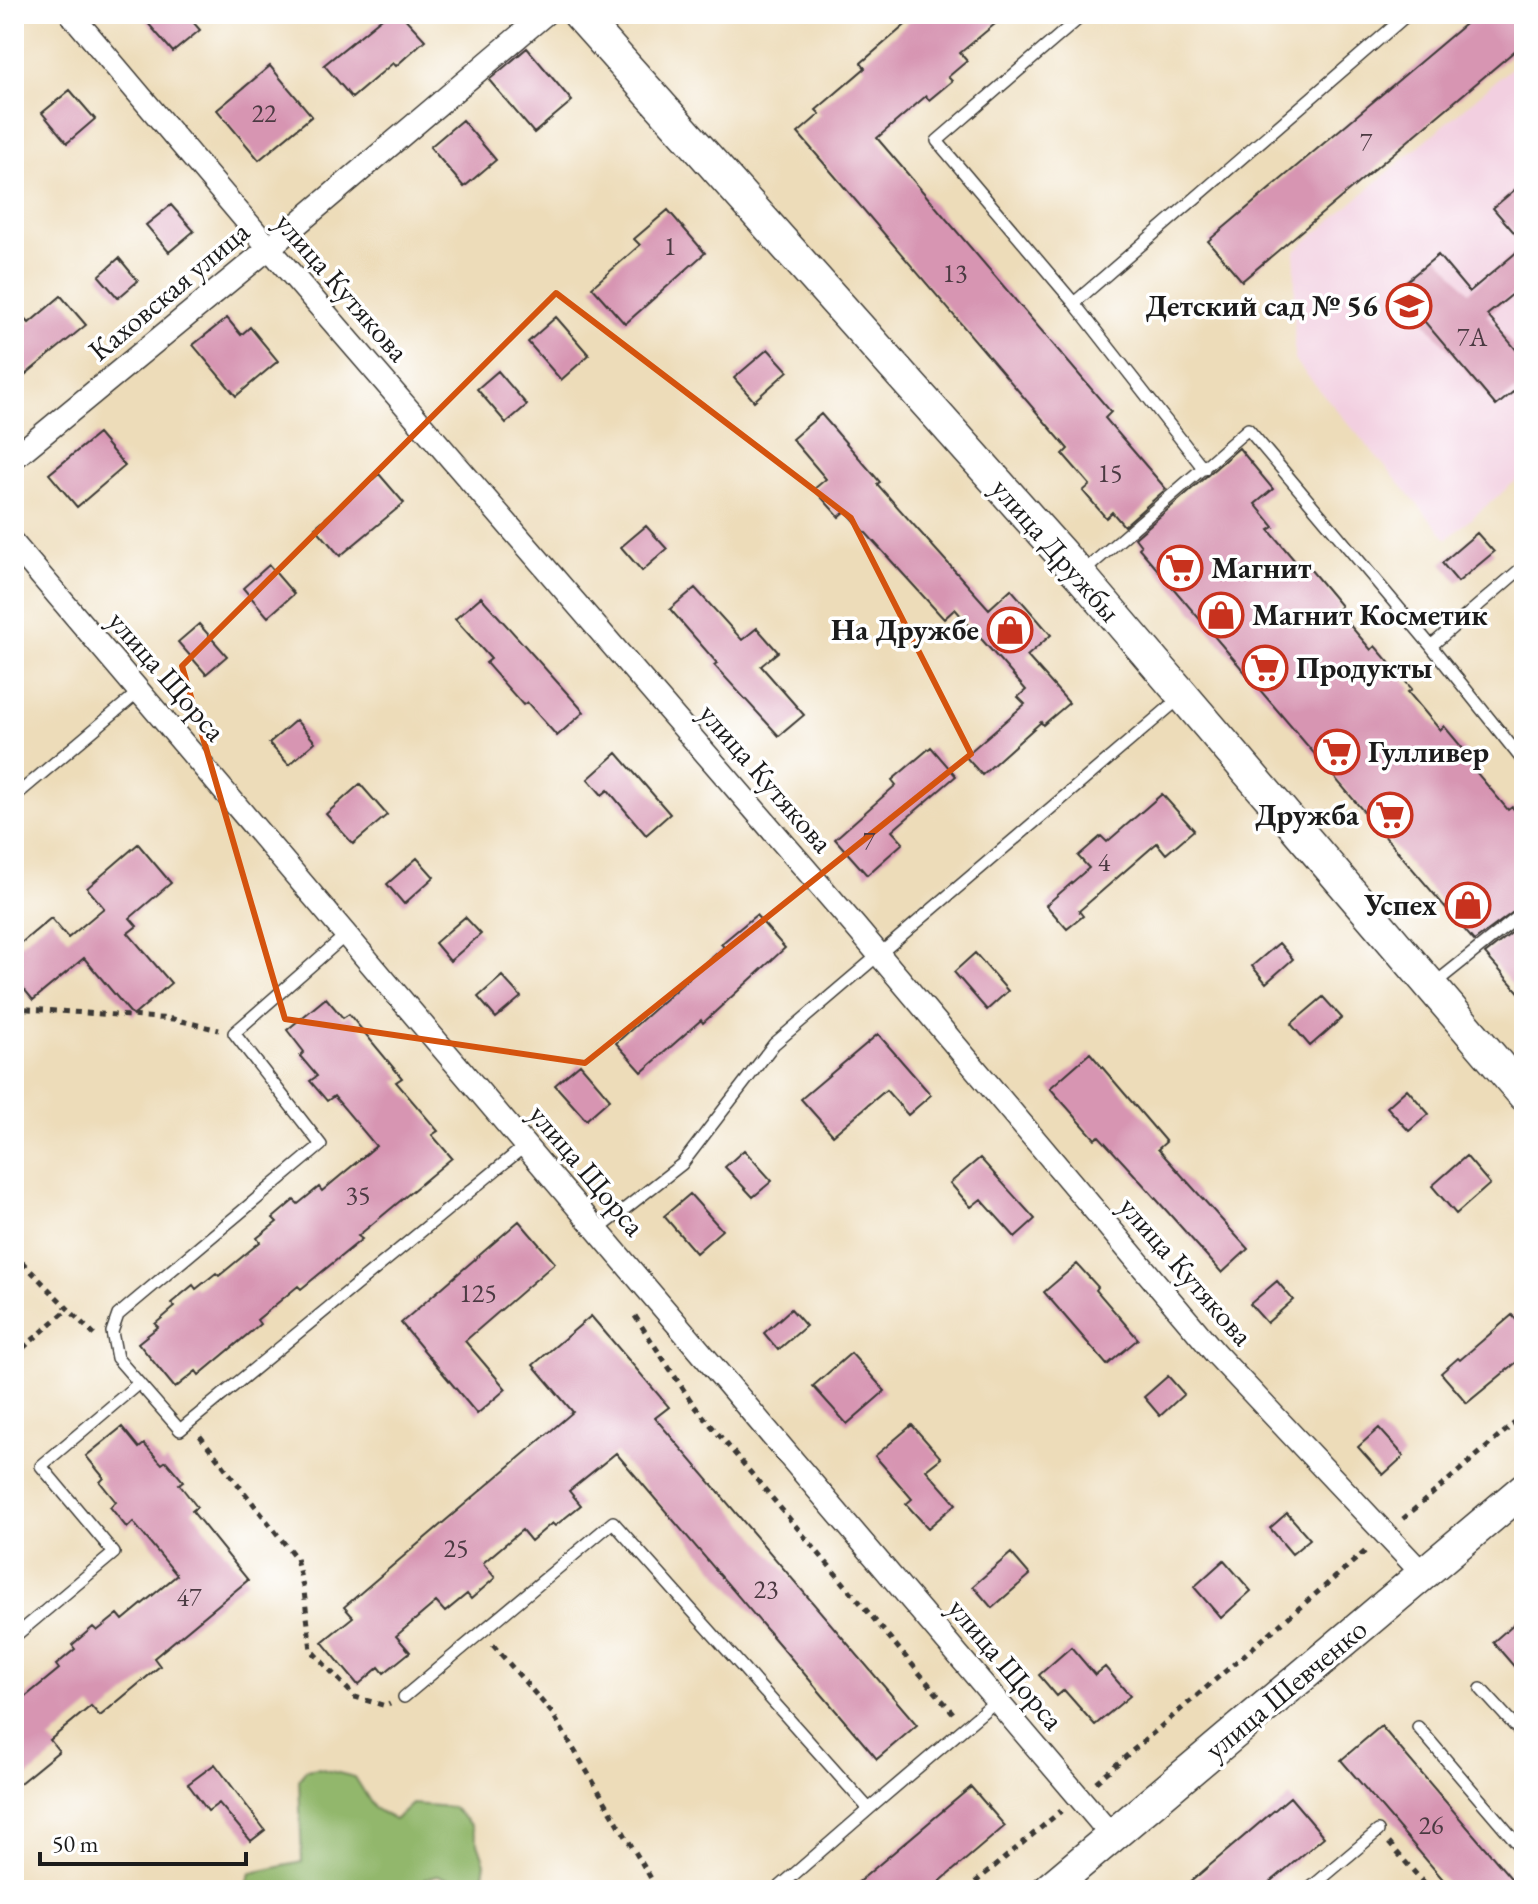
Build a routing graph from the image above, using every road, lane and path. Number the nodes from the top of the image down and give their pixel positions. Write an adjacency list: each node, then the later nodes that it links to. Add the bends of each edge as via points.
1 (71, 14): 6 (street, улица Кутякова)
2 (545, 14): 6 (street, Каховская улица)
3 (579, 14): 12 (street, улица Дружбы)
4 (1084, 14): 7 (lane, via 937,141)
5 (1408, 14): 7 (lane)
6 (269, 248): 8 (street, Каховская улица); 20 (street, улица Кутякова)
7 (1074, 303): 9 (lane)
8 (14, 458)
9 (1204, 469): 12 (lane); 13 (lane, via 1248,429)
10 (14, 544): 14 (street, улица Щорса)
11 (1524, 566): 13 (lane)
12 (1080, 575): 15 (street, улица Дружбы)
13 (1431, 646): 16 (lane)
14 (141, 690): 17 (lane); 19 (street, улица Щорса)
15 (1182, 696): 20 (lane); 21 (street, улица Дружбы)
16 (1524, 762)
17 (14, 797)
18 (1524, 912): 21 (lane)
19 (347, 934): 23 (lane); 25 (street, улица Щорса)
20 (878, 954): 26 (lane, via 774,1044 682,1164); 36 (street, улица Кутякова, via 1215,1353)
21 (1431, 987): 24 (street, улица Дружбы)
22 (14, 1008): 23 (path, via 173,1019)
23 (234, 1033): 31 (lane, via 321,1145 118,1315 112,1332)
24 (1524, 1095)
25 (526, 1145): 26 (street, улица Щорса); 34 (lane)
26 (598, 1230): 42 (street, улица Щорса)
27 (14, 1254): 28 (path)
28 (68, 1309): 30 (path); 31 (path)
29 (634, 1315): 44 (path, via 693,1404)
30 (14, 1356)
31 (117, 1358): 32 (lane)
32 (139, 1383): 34 (lane, via 180,1430); 39 (lane, via 41,1466 114,1553)
33 (1524, 1415): 36 (path)
34 (189, 1423): 41 (path, via 296,1558 311,1650 355,1697 386,1706)
35 (1524, 1489): 37 (street, улица Шевченко)
36 (1385, 1534): 37 (street, улица Кутякова); 46 (path)
37 (1423, 1574): 49 (street, улица Шевченко)
38 (482, 1632): 41 (lane); 47 (lane, via 613,1522); 51 (path, via 552,1713)
39 (14, 1637)
40 (1481, 1689): 45 (lane)
41 (404, 1697)
42 (997, 1700): 44 (lane); 46 (street, улица Щорса)
43 (1418, 1727): 50 (lane)
44 (965, 1728): 47 (lane)
45 (1524, 1736)
46 (1079, 1796): 49 (street, улица Щорса); 53 (path)
47 (869, 1809): 52 (lane)
48 (1378, 1831): 55 (lane); 56 (path)
49 (1112, 1836): 54 (street, улица Шевченко)
50 (1524, 1851)
51 (658, 1890)
52 (776, 1890)
53 (966, 1890)
54 (1048, 1890)
55 (1308, 1890)
56 (1430, 1890)

